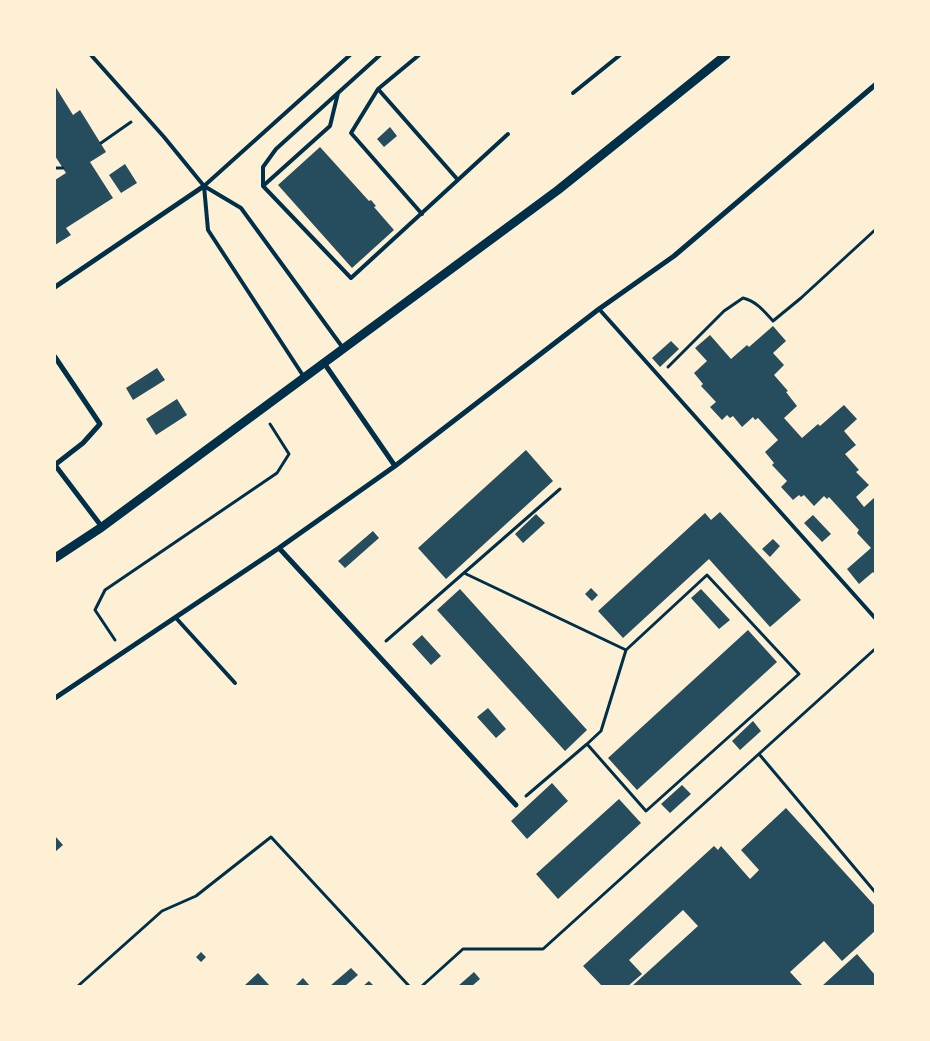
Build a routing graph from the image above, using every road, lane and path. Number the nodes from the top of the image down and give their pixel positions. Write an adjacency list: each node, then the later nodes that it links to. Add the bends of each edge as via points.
1 (91, 55): 11 (lane)
2 (350, 55): 17 (lane)
3 (380, 55): 9 (lane)
4 (419, 55): 8 (lane)
5 (620, 55): 10 (lane)
6 (726, 55): 23 (street, via 558,190)
7 (875, 84): 22 (street, via 674,256)
8 (378, 89): 16 (lane); 19 (lane, via 351,134)
9 (338, 93): 18 (lane, via 330,126); 18 (lane, via 276,149 263,167)
10 (573, 93)
11 (143, 113): 13 (path); 17 (lane)
12 (508, 134): 16 (lane)
13 (101, 143)
14 (55, 168): 15 (path)
15 (63, 168)
16 (458, 180): 19 (lane)
17 (204, 186): 21 (street); 23 (lane, via 241,208); 27 (lane, via 208,230)
18 (263, 186): 19 (lane, via 352,278)
19 (422, 214)
20 (875, 230): 26 (path, via 773,321 761,308 743,298 724,312)
21 (55, 287)
22 (599, 309): 26 (lane); 30 (street)
23 (343, 348): 25 (street)
24 (55, 357): 29 (street, via 100,424 83,443)
25 (324, 363): 27 (street); 30 (street)
26 (659, 376): 37 (lane)
27 (304, 377): 28 (street)
28 (260, 408): 32 (street); 41 (path, via 288,454 276,473 105,590 95,610)
29 (55, 464): 32 (street)
30 (395, 466): 33 (street)
31 (560, 489): 35 (path)
32 (102, 527): 34 (street)
33 (279, 548): 36 (street); 40 (street)
34 (55, 558)
35 (464, 573): 39 (path); 40 (path)
36 (176, 618): 41 (street); 42 (lane)
37 (875, 618)
38 (875, 649): 45 (path)
39 (626, 650): 44 (path, via 602,731); 44 (path, via 707,575 799,674 646,811)
40 (375, 652): 46 (street)
41 (123, 653): 43 (street)
42 (235, 683)
43 (55, 698)
44 (586, 744): 46 (path)
45 (758, 754): 47 (path); 50 (path, via 543,949 463,949)
46 (516, 805)
47 (875, 892)
48 (78, 986): 49 (path, via 162,911 196,896 271,837)
49 (409, 986)
50 (422, 986)

